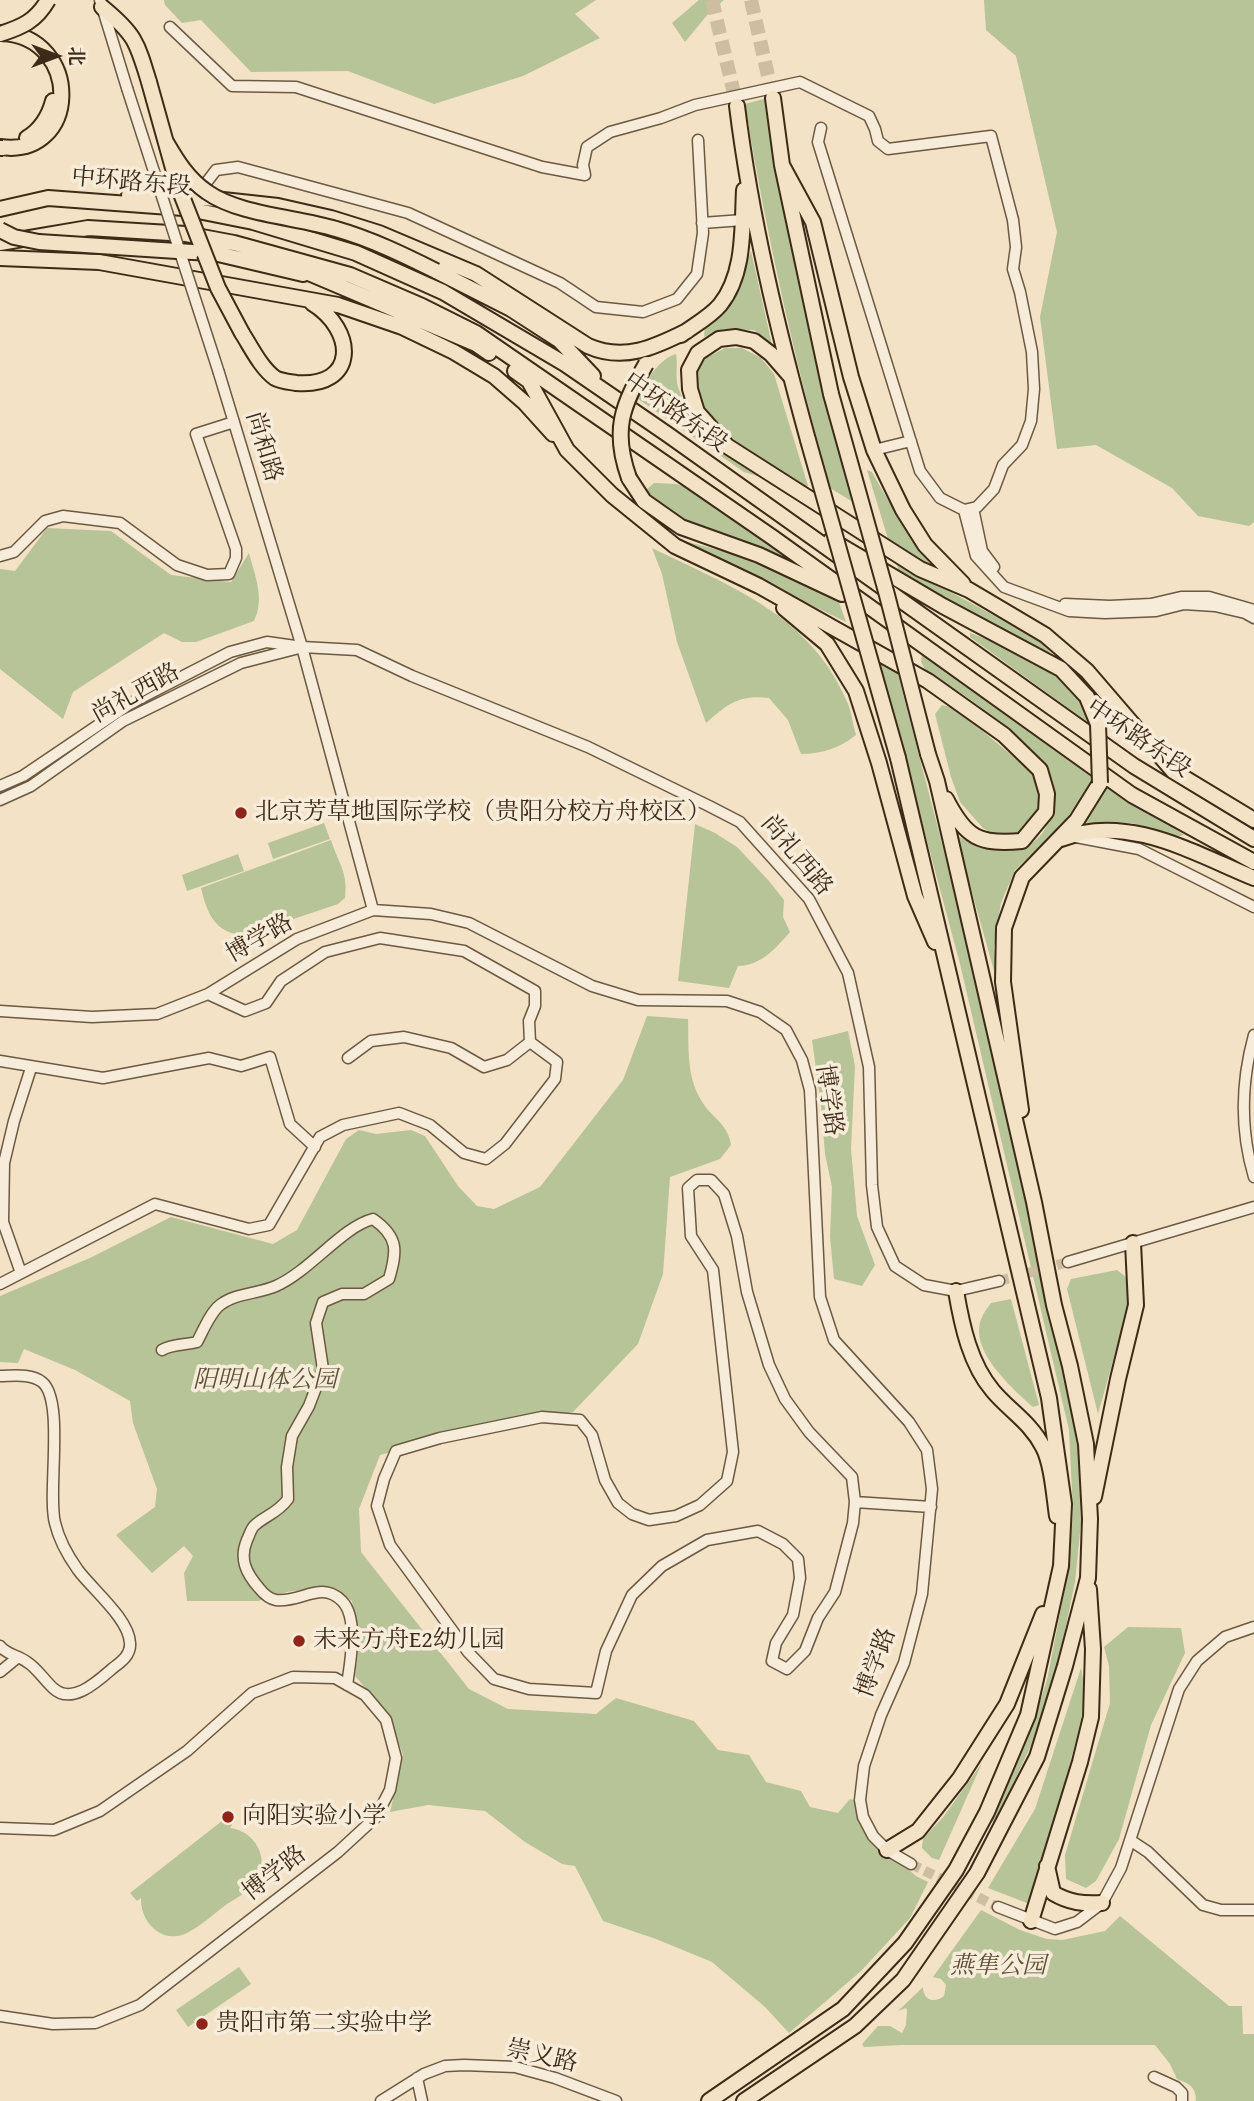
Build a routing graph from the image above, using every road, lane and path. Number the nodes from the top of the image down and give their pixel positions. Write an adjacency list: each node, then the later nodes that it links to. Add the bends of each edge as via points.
1 (48, 0): 4 (highway, bridge, via 26,25)
2 (101, 3): 9 (highway, bridge, via 127,27 138,47); 27 (street, 尚和路, bridge)
3 (170, 27): 32 (street, via 232,86 296,86 542,167 585,175 587,147 610,132 695,105 800,82 869,116 878,141 888,149 991,136 1013,220 1013,268 1032,352 1034,389 1031,421 1022,445 1003,466 994,489)
4 (0, 35): 10 (highway, via 40,52 52,69 55,91 50,113 34,134)
5 (773, 98): 11 (highway)
6 (737, 106): 12 (highway)
7 (821, 128): 28 (street, via 818,142)
8 (698, 140): 17 (street)
9 (166, 142): 23 (highway, bridge, via 213,276 260,361 276,378 321,382 344,361 343,338 324,311); 26 (highway, bridge, via 190,178 208,193 241,206 336,228 391,249 512,309 559,340)
10 (0, 147)
11 (782, 165): 30 (highway, via 813,222); 40 (highway, bridge, via 831,394)
12 (745, 172): 16 (highway); 25 (highway)
13 (199, 197): 14 (highway, via 110,194); 17 (street, via 216,170 238,167 408,213 560,283 596,307 643,312 677,299 697,274); 24 (highway, via 278,206 379,233 475,274 600,351 649,349)
14 (48, 198): 15 (highway, 中环路东段); 26 (highway, 中环路东段, via 183,208 253,222 356,253 443,292)
15 (0, 209)
16 (743, 220): 17 (street); 24 (highway, via 732,285 719,306)
17 (702, 223)
18 (0, 230): 22 (highway, bridge, via 39,242 226,256)
19 (0, 243): 20 (highway, 中环路东段, via 88,228 186,234)
20 (234, 243): 22 (highway); 36 (highway, 中环路东段, via 350,275 477,333)
21 (0, 258): 23 (highway, via 99,261)
22 (328, 281): 29 (highway, via 476,344 529,381)
23 (305, 299): 29 (highway, via 402,327 454,352 494,376)
24 (687, 331): 36 (highway, bridge, via 646,364 626,399 620,443 629,478 644,501 681,527 760,555)
25 (791, 377): 35 (highway, via 754,341 736,337 719,339 698,353 689,370 696,412 727,446 920,569); 50 (highway, bridge, via 898,758)
26 (611, 395): 31 (highway, 中环路东段)
27 (234, 422): 33 (street, via 196,435 236,549 229,575 207,575 177,565 120,523 63,516 45,521 14,552); 39 (street, 尚和路)
28 (911, 441): 30 (street); 32 (street, via 920,471 940,498)
29 (567, 450): 34 (highway, via 612,495 675,546)
30 (874, 450): 35 (highway, via 925,545)
31 (733, 482): 44 (highway, bridge, via 943,606 1061,669 1087,697 1098,724 1100,783); 45 (highway, 中环路东段, via 1134,766)
32 (969, 509): 37 (street, via 982,551 1005,580 1065,604 1110,606 1209,597); 38 (street, via 976,555 1004,587 1069,611 1156,611 1184,604 1215,606)
33 (0, 556)
34 (759, 586): 40 (highway, via 928,681 1004,736 1040,770 1047,794 1046,812 1022,841 987,842 955,815); 50 (highway, via 827,644 856,691 915,896)
35 (969, 590): 43 (highway, via 1045,635 1087,671 1173,771)
36 (869, 607): 46 (highway, 中环路东段, via 1132,796)
37 (1254, 610)
38 (1254, 618)
39 (302, 647): 41 (street, 尚礼西路, via 267,642 229,652 131,703 23,776); 42 (street, 尚礼西路, via 241,663 123,721 31,786); 49 (street, 尚和路); 67 (street, 尚礼西路, via 357,650 589,747 740,822 809,899 848,973 870,1067 877,1227 895,1266 924,1285)
40 (937, 781): 60 (highway)
41 (0, 786)
42 (0, 800)
43 (1254, 820)
44 (1064, 838): 47 (highway, via 1101,829 1130,831); 48 (street, via 1139,849); 60 (highway, via 1021,877 1004,928 1003,982)
45 (1254, 838)
46 (1254, 862)
47 (1254, 878)
48 (1254, 907)
49 (373, 910): 51 (street, 博学路, via 297,939); 71 (street, 博学路, via 431,914 469,923 592,986 638,1000 727,1001 760,1012 786,1030 802,1060 810,1090 820,1297 834,1340 909,1422 927,1451)
50 (951, 978): 73 (highway, via 1049,1398 1064,1504)
51 (208, 994): 52 (street, 博学路, via 157,1014 92,1017); 54 (street, via 245,1011 267,1003 281,981 325,951 380,938 464,951 534,991)
52 (0, 1011)
53 (1254, 1035): 59 (street, via 1242,1109)
54 (530, 1042): 55 (street, via 507,1060 484,1067 451,1048 404,1037 371,1041); 58 (street, via 557,1062 555,1079 506,1143 486,1159 464,1153 430,1125 399,1113 343,1125 320,1137)
55 (348, 1058)
56 (0, 1061): 57 (street)
57 (31, 1068): 58 (street, via 103,1078 209,1058 242,1066 270,1057 290,1124); 64 (street, via 4,1163 3,1222)
58 (315, 1147): 64 (street, via 269,1225 249,1229 155,1204)
59 (1254, 1177)
60 (1034, 1202): 72 (highway, via 1086,1444)
61 (1254, 1207): 62 (street)
62 (1133, 1243): 63 (street); 72 (highway, via 1136,1305)
63 (1068, 1262)
64 (21, 1273): 66 (street)
65 (999, 1281): 67 (street, 尚礼西路)
66 (0, 1284)
67 (956, 1291): 73 (highway, via 973,1358 993,1391 1027,1422 1045,1449)
68 (162, 1350): 80 (street, via 197,1342 217,1307 276,1286 314,1262 359,1223 373,1219 394,1240 396,1257 389,1279 364,1294 342,1294 323,1302 316,1323 323,1369 292,1436 288,1499 280,1510 254,1526 242,1551 246,1574 274,1600 324,1591 345,1603 351,1621)
69 (0, 1376): 78 (street, via 29,1377 42,1382 50,1395 54,1520 62,1544 126,1628 131,1645 126,1658 104,1676 70,1694 55,1691 26,1660)
70 (855, 1502): 70 (street, via 835,1592 805,1651 788,1669 772,1661 776,1643 793,1615 800,1578 797,1559 783,1544 758,1531 707,1540 662,1566 632,1595 606,1651 596,1693 529,1689 494,1679 468,1652 390,1545 377,1506 396,1451 440,1437 542,1417 580,1420 592,1435 605,1480 618,1503 649,1520 676,1516 700,1505 727,1481 733,1451 713,1270 691,1236 688,1188 696,1180 711,1180 724,1194 769,1365 785,1399 809,1432 852,1477); 71 (street)
71 (931, 1507): 83 (street, 博学路, via 922,1594 904,1663 864,1766 863,1817)
72 (1090, 1519): 75 (highway)
73 (1062, 1540): 74 (highway)
74 (1061, 1566): 83 (highway, via 1007,1704 960,1778 918,1831); 96 (highway, via 1028,1715 987,1812 956,1870 905,1943 843,2009)
75 (1088, 1578): 85 (highway, via 1091,1717); 97 (highway, via 1037,1757 977,1873 903,1979 855,2026)
76 (1254, 1627): 82 (street, via 1215,1645 1197,1661 1179,1689)
77 (0, 1646): 78 (street)
78 (17, 1658): 79 (street)
79 (0, 1672)
80 (347, 1685): 81 (street, 博学路, via 335,1678 293,1677 252,1693 187,1751 100,1811 54,1830); 90 (street, 博学路, via 365,1695 386,1720 396,1758 390,1790 376,1817 338,1852 140,2006 95,2023 53,2024)
81 (0, 1828)
82 (1130, 1840): 86 (street); 88 (street, via 1203,1905)
83 (887, 1850): 84 (street, 博学路)
84 (911, 1864)
85 (1047, 1864): 86 (highway, via 1054,1893 1066,1901); 89 (highway)
86 (1102, 1903): 89 (street, via 1077,1922 1055,1929)
87 (998, 1907): 89 (street)
88 (1254, 1910)
89 (1031, 1921)
90 (0, 2016)
91 (1154, 2077): 98 (street, via 1176,2087)
92 (418, 2078): 93 (street, 崇义路); 94 (street); 95 (street, 崇义路, via 445,2066 515,2067)
93 (381, 2101)
94 (422, 2101)
95 (616, 2101)
96 (709, 2101)
97 (744, 2101)
98 (1182, 2101)

